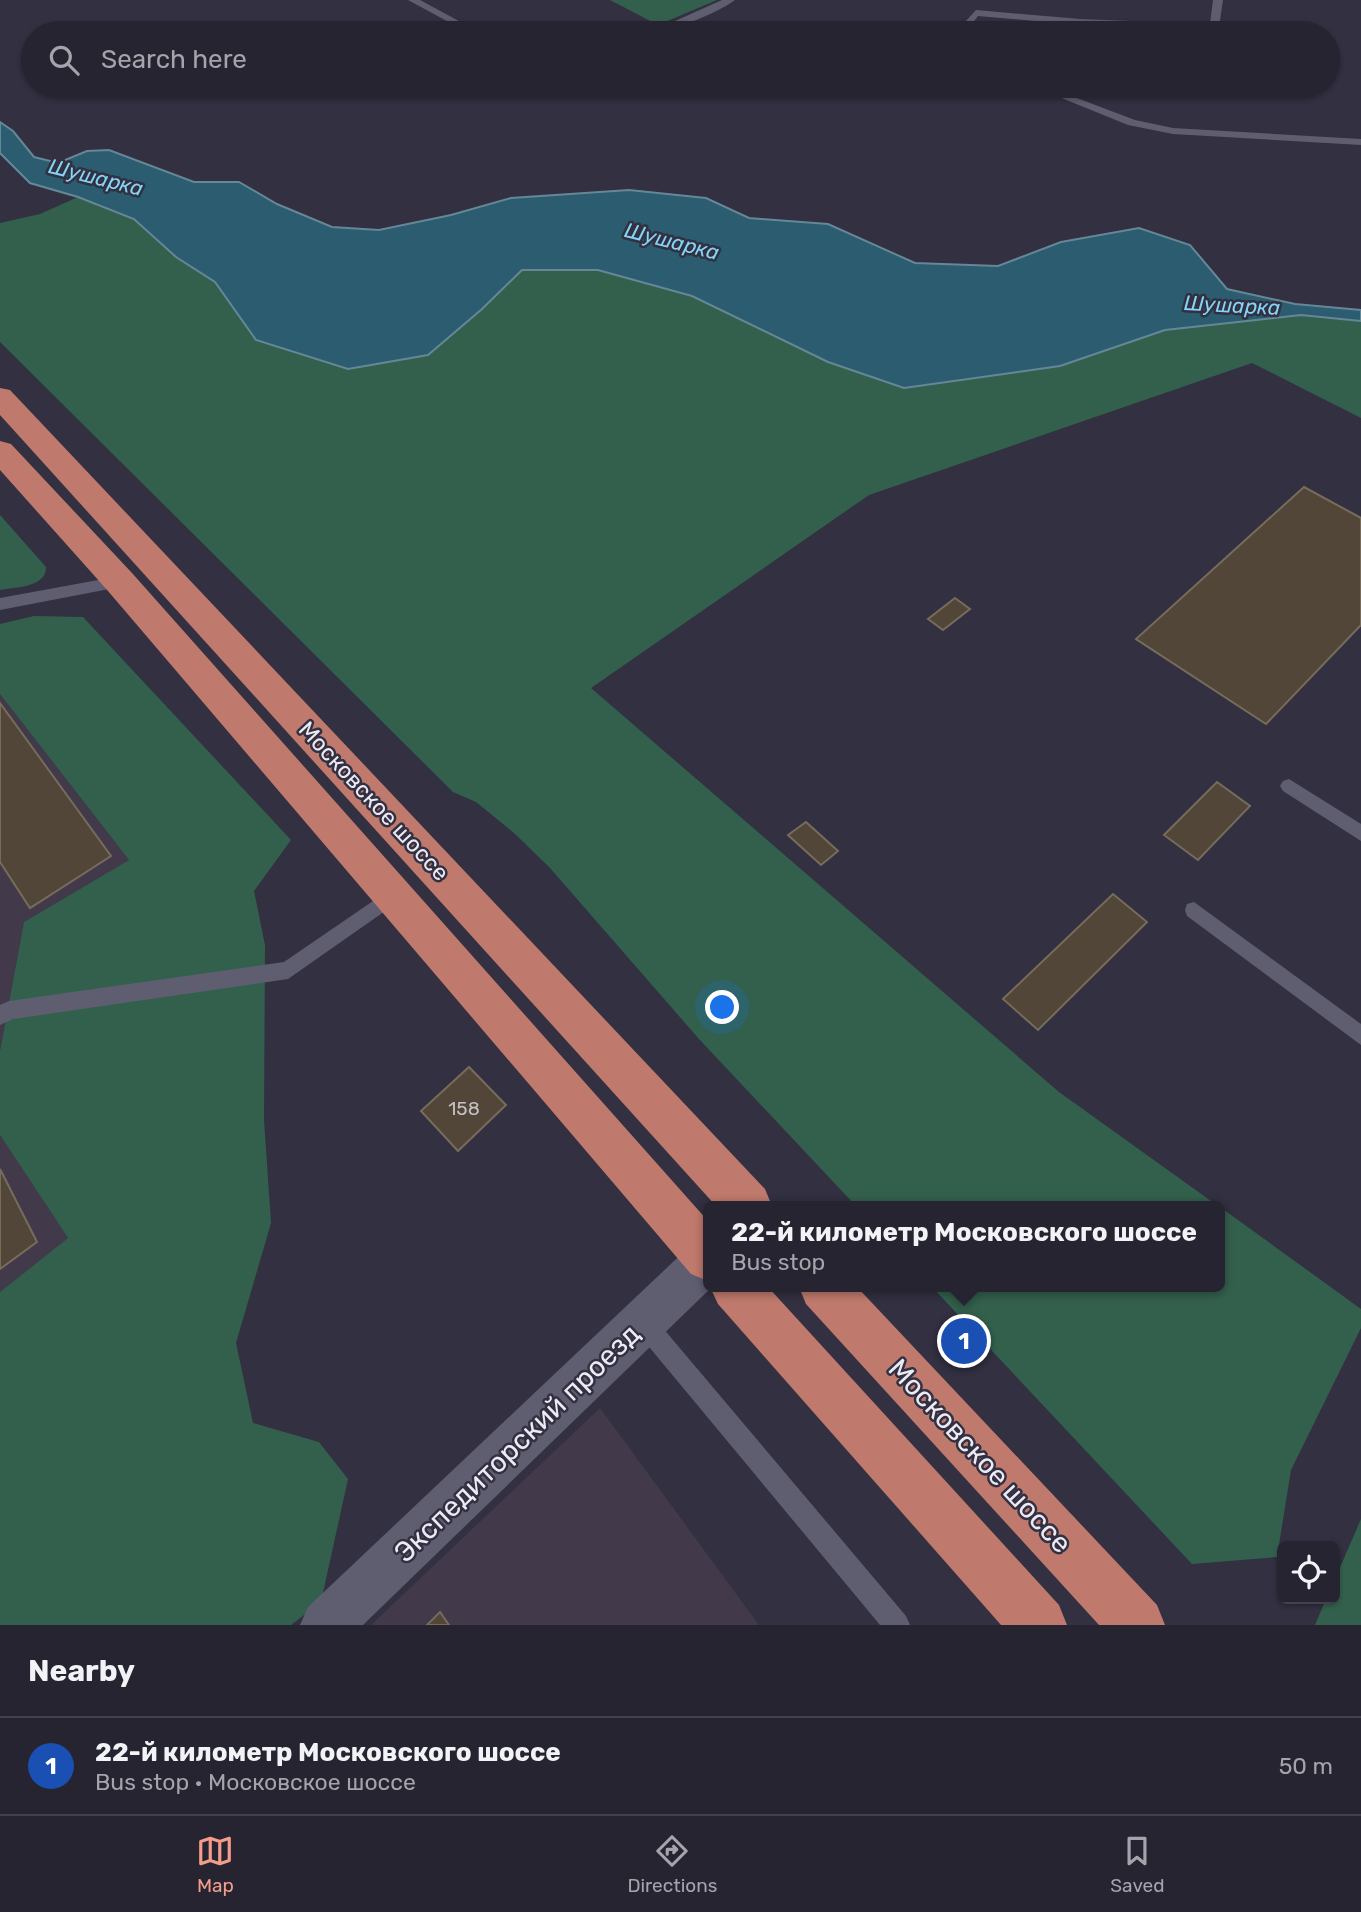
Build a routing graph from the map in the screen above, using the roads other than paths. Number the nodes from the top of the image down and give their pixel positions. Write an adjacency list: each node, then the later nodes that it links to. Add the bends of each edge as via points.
1 (412, 0): 4 (lane)
2 (730, 0): 5 (lane)
3 (1218, 0): 8 (lane)
4 (453, 21)
5 (683, 21)
6 (970, 21): 7 (lane, via 976,13)
7 (1068, 21)
8 (1215, 21)
9 (1068, 98): 10 (lane, via 1132,123 1173,131)
10 (1361, 142)
11 (0, 397): 21 (highway, Московское шоссе)
12 (0, 452): 13 (highway, Московское шоссе)
13 (120, 582): 14 (lane); 17 (highway, Московское шоссе)
14 (0, 604)
15 (1289, 786): 16 (lane)
16 (1361, 833)
17 (392, 896): 19 (lane, via 288,970 9,1010); 22 (highway, Московское шоссе)
18 (1194, 910): 20 (lane)
19 (0, 1016)
20 (1361, 1036)
21 (743, 1201)
22 (703, 1252)
23 (703, 1265): 26 (street, Экспедиторский проезд)
24 (739, 1292): 29 (highway)
25 (828, 1292): 30 (highway, Московское шоссе)
26 (643, 1322): 27 (street, Экспедиторский проезд); 28 (lane)
27 (326, 1625)
28 (897, 1625)
29 (1039, 1625)
30 (1137, 1625)

